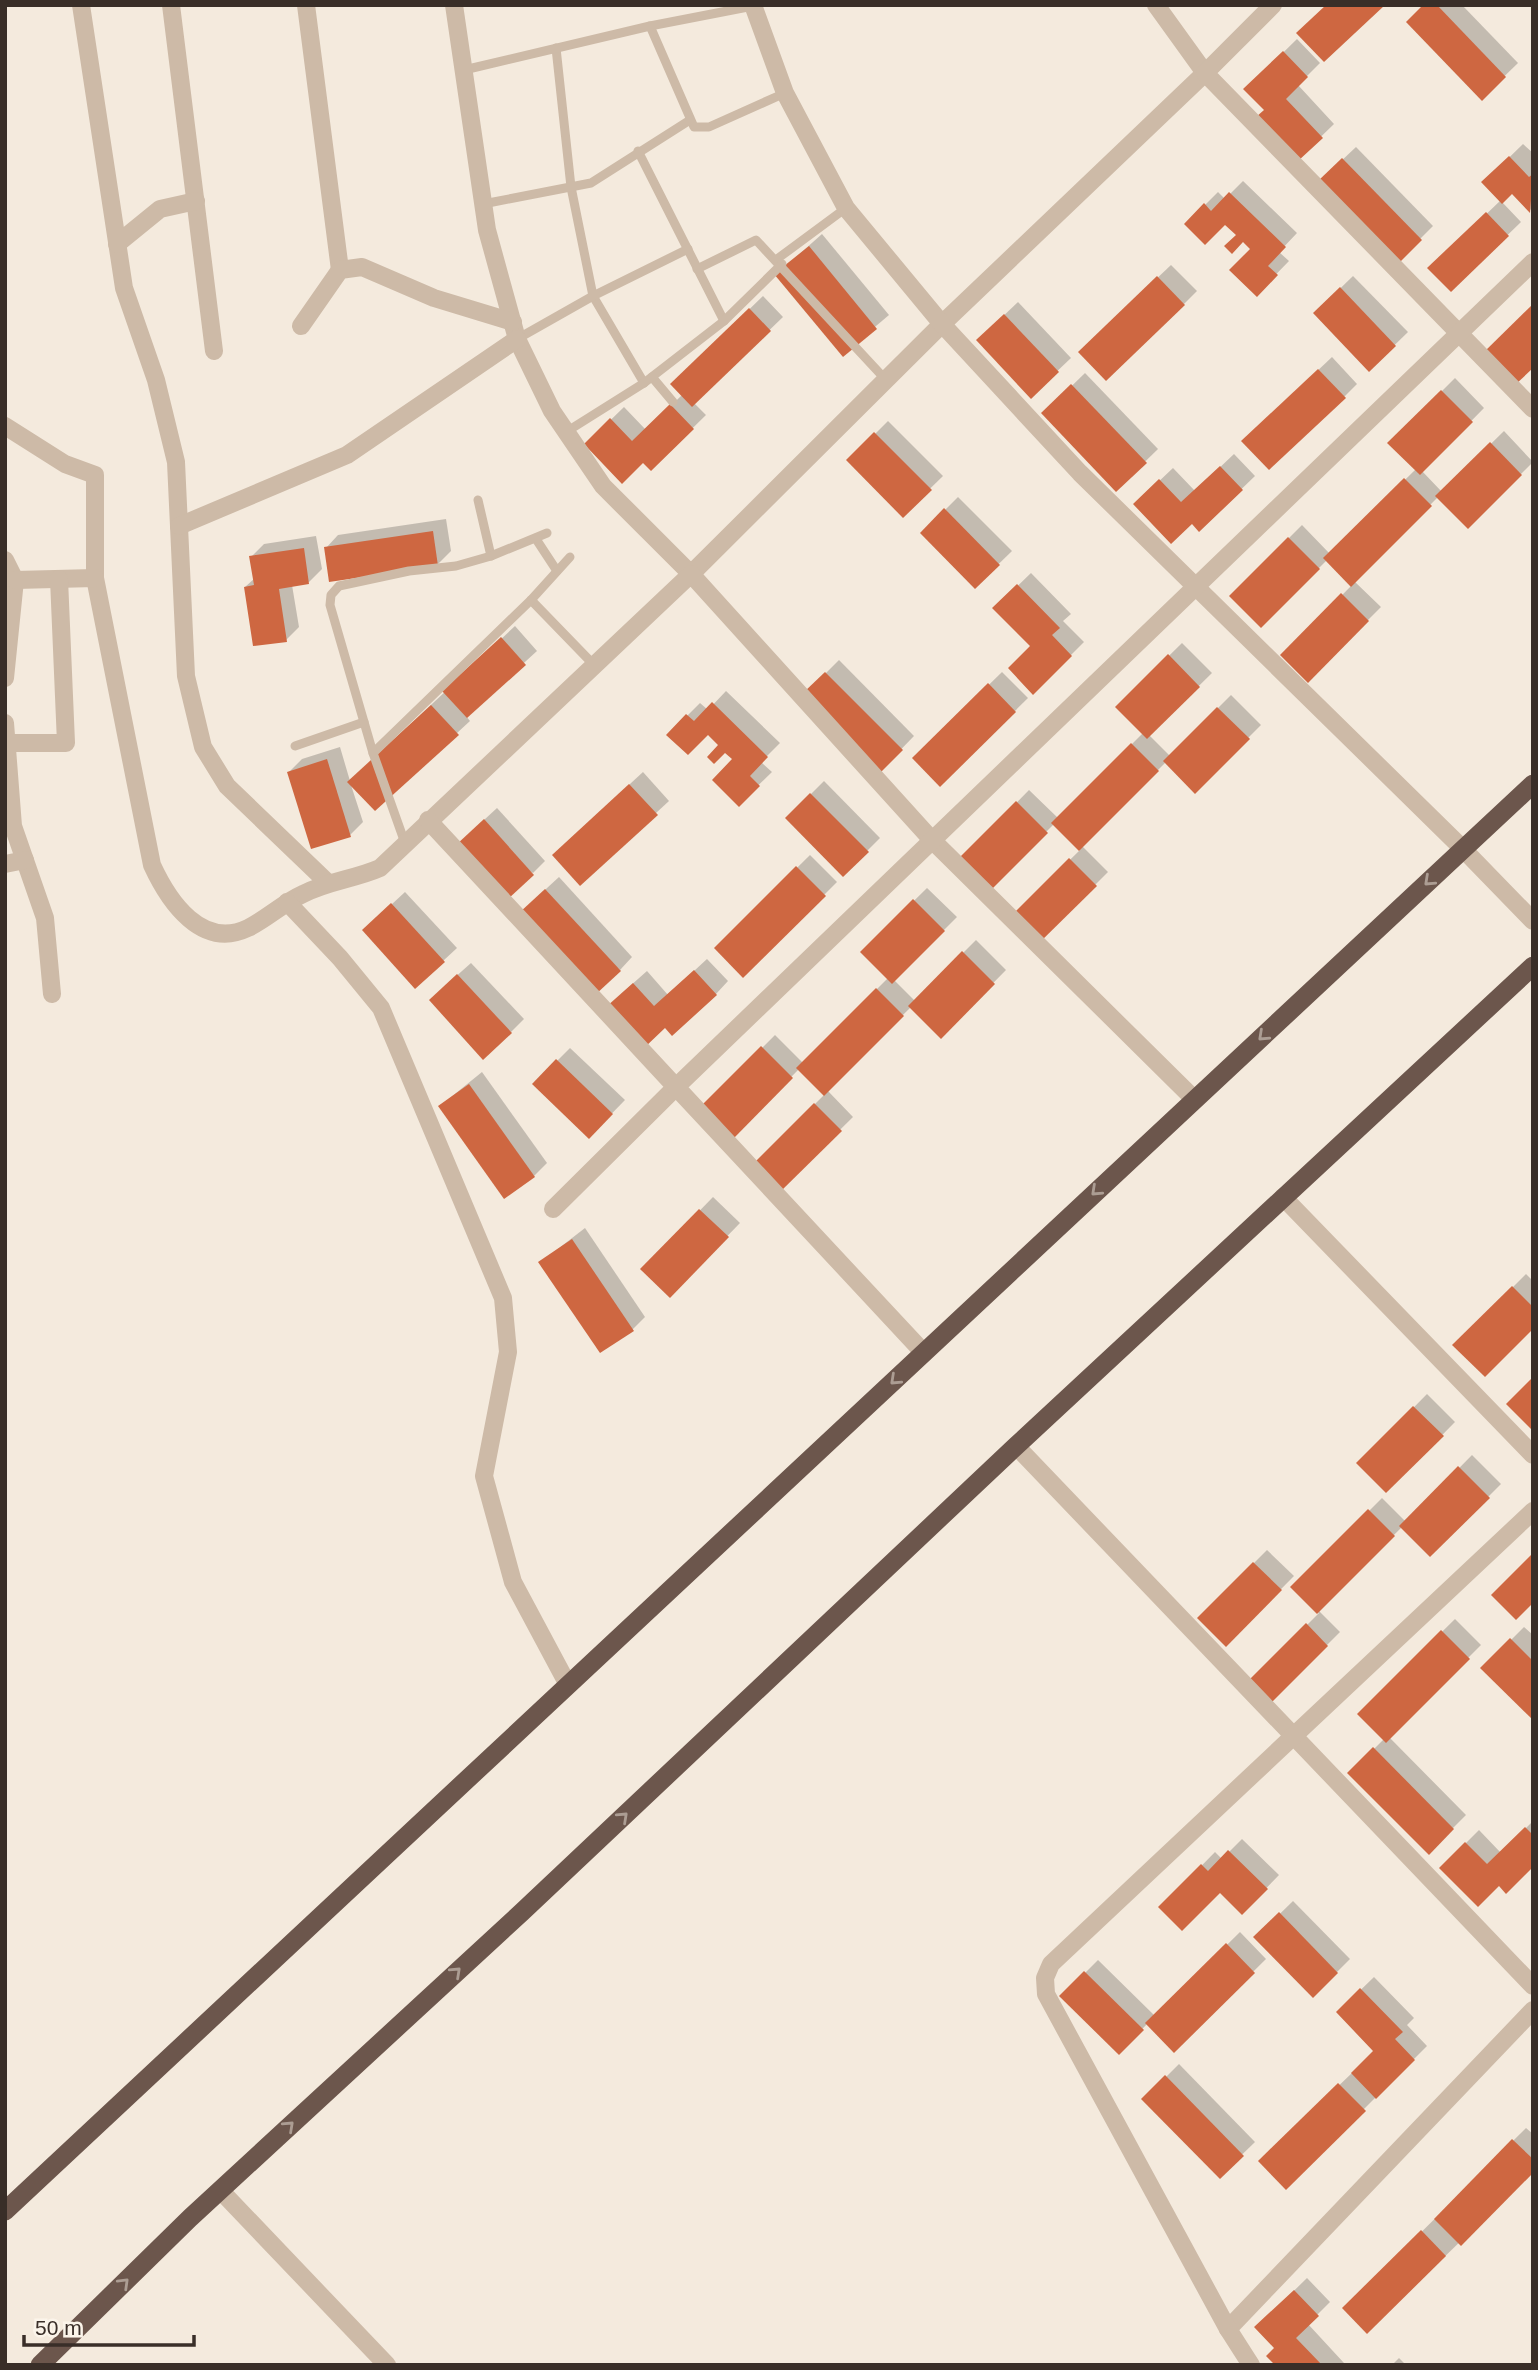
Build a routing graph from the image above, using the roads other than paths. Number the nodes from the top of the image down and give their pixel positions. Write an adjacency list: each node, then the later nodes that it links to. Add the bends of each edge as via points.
1 (81, 5): 19 (street)
2 (171, 5): 16 (street)
3 (306, 5): 24 (street)
4 (454, 5): 10 (street)
5 (1156, 5): 11 (street)
6 (1273, 5): 11 (street)
7 (753, 6): 8 (lane); 12 (street)
8 (650, 26): 9 (lane); 13 (lane)
9 (556, 48): 10 (lane); 15 (lane)
10 (464, 70): 17 (street)
11 (1205, 73): 27 (street); 30 (street)
12 (785, 93): 13 (lane, via 709,127 694,127); 18 (street)
13 (690, 120): 14 (lane)
14 (638, 151): 15 (lane, via 591,183); 20 (lane)
15 (571, 187): 17 (lane); 25 (lane)
16 (196, 201): 19 (street, via 160,209); 31 (street)
17 (483, 204): 29 (street)
18 (846, 208): 21 (lane); 27 (street)
19 (117, 244): 39 (street, via 124,288 156,380 176,462)
20 (688, 249): 23 (lane); 25 (lane)
21 (779, 262): 23 (lane, via 756,240); 26 (lane); 33 (lane)
22 (1533, 262): 30 (street)
23 (697, 269): 26 (lane)
24 (340, 270): 28 (street); 29 (street, via 362,267)
25 (593, 296): 29 (lane); 32 (lane)
26 (724, 321): 32 (lane)
27 (942, 324): 33 (street); 50 (street, via 1080,473)
28 (300, 326)
29 (515, 330): 37 (street); 39 (street, via 347,454)
30 (1461, 333): 35 (street); 50 (street)
31 (214, 351)
32 (648, 380): 34 (lane); 37 (lane)
33 (886, 380): 46 (street)
34 (673, 402)
35 (1533, 409)
36 (5, 426): 47 (street, via 65,464 95,475)
37 (566, 432): 46 (street, via 603,486)
38 (478, 500): 42 (lane)
39 (180, 526): 69 (street, via 186,676 203,747 227,786)
40 (547, 533): 41 (lane)
41 (536, 539): 42 (lane); 45 (lane)
42 (491, 556): 56 (lane, via 339,586 331,595)
43 (570, 557): 45 (lane)
44 (5, 560): 49 (street)
45 (557, 571): 51 (lane)
46 (691, 574): 54 (street); 64 (street)
47 (95, 578): 48 (street); 70 (street, via 152,866 160,883 204,931 225,935 246,929)
48 (59, 579): 49 (street); 58 (street, via 66,743)
49 (15, 580): 52 (street)
50 (1195, 587): 64 (street); 66 (street)
51 (531, 600): 54 (lane); 60 (lane)
52 (8, 621): 53 (street)
53 (6, 659): 55 (street)
54 (594, 665): 63 (street)
55 (5, 678)
56 (364, 722): 59 (lane); 60 (lane)
57 (5, 723): 58 (street)
58 (6, 743): 62 (street)
59 (295, 746)
60 (373, 753): 65 (lane)
61 (1533, 784): 66 (highway)
62 (8, 798): 67 (street)
63 (428, 820): 65 (street); 74 (street)
64 (932, 839): 74 (street); 75 (street)
65 (405, 843): 69 (street, via 380,868)
66 (1463, 849): 71 (street); 75 (highway, one-way to 75)
67 (25, 860): 68 (street); 73 (street, via 45,918)
68 (5, 863)
69 (327, 882): 70 (street)
70 (287, 902): 82 (street, via 381,1008 503,1298 508,1352 484,1476 513,1582)
71 (1533, 921)
72 (1533, 966): 76 (highway)
73 (52, 994)
74 (676, 1087): 77 (street); 78 (street)
75 (1194, 1099): 78 (highway, one-way to 78)
76 (1283, 1197): 79 (highway); 80 (street)
77 (552, 1209)
78 (924, 1353): 82 (highway, one-way to 82)
79 (1016, 1446): 83 (street); 86 (highway, one-way to 79)
80 (1533, 1455)
81 (1533, 1511): 83 (street)
82 (567, 1683): 87 (highway)
83 (1293, 1737): 84 (street); 88 (street, via 1051,1964 1045,1978 1046,1994)
84 (1533, 1986)
85 (1533, 2011): 88 (street)
86 (220, 2190): 89 (highway, one-way to 86); 90 (street)
87 (5, 2211)
88 (1228, 2329): 91 (street)
89 (40, 2365)
90 (387, 2365)
91 (1251, 2365)

